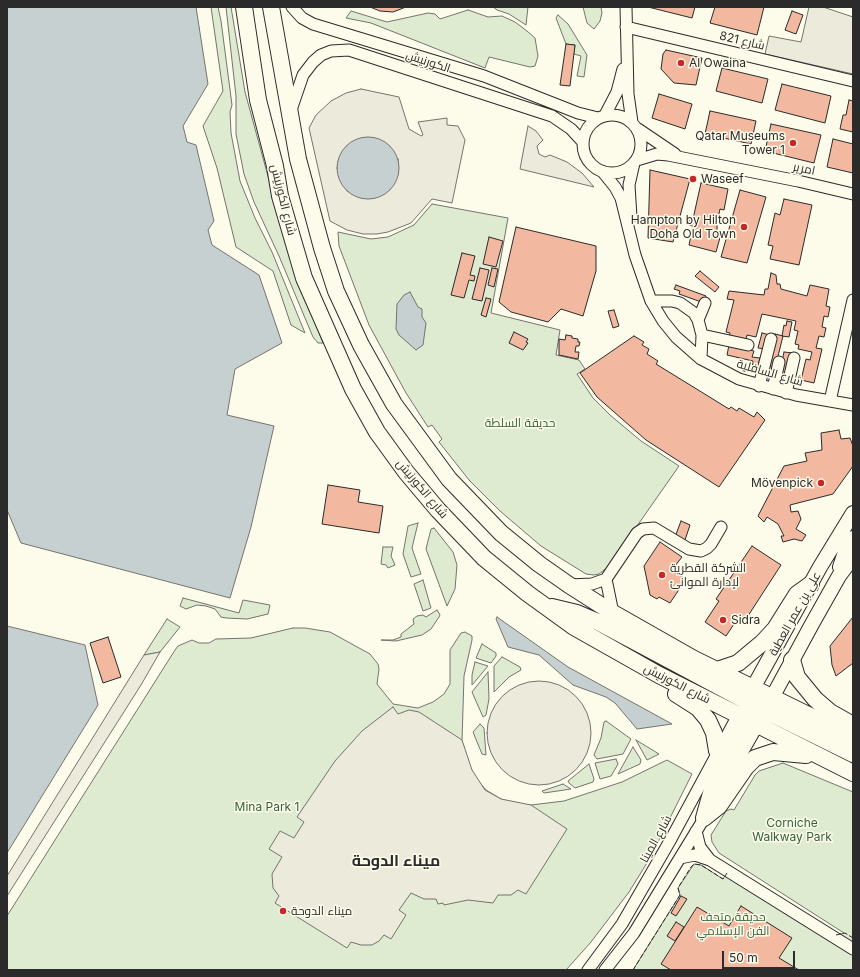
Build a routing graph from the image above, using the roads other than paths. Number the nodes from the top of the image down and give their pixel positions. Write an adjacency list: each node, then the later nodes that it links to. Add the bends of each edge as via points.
1 (244, 7): 41 (highway, شارع الكورنيش, via 258,100 282,203 304,278 353,389 377,432 438,510 489,561)
2 (271, 7): 8 (highway, شارع الكورنيش)
3 (292, 7): 9 (street, الكورنيش, via 302,18 313,24 484,76 578,114)
4 (626, 7): 5 (street)
5 (626, 27): 6 (street); 7 (street, شارع 821)
6 (627, 50): 9 (street, via 617,92); 10 (street, via 628,100)
7 (853, 80)
8 (289, 114): 11 (street, الكورنيش, via 303,75 313,62 331,51 349,50 552,116 571,129); 40 (highway, شارع الكورنيش, via 309,204 336,291 361,345 394,404 427,452 471,504 501,533)
9 (602, 116): 10 (street, via 620,115); 11 (street, via 586,130)
10 (635, 125): 12 (street, امرير); 13 (street, via 642,143)
11 (583, 142): 14 (street, via 583,149 589,162)
12 (679, 157): 13 (street, امرير, via 657,154); 15 (street, امرير, via 798,180)
13 (636, 162): 14 (street, via 622,172); 16 (street, شارع السافلية, via 629,185)
14 (602, 171): 16 (street, شارع السافلية, via 621,198)
15 (853, 194)
16 (632, 244): 18 (street, شارع السافلية)
17 (853, 300): 30 (street)
18 (651, 301): 20 (street, via 680,303 694,313); 25 (street, شارع السافلية, via 676,338)
19 (705, 303): 20 (street)
20 (698, 320): 21 (street)
21 (702, 334): 23 (street); 25 (street)
22 (771, 338): 27 (street)
23 (748, 345)
24 (794, 358): 29 (street)
25 (701, 359): 27 (street, شارع السافلية, via 726,374)
26 (779, 362): 28 (street)
27 (759, 386): 28 (street, شارع السافلية)
28 (773, 389): 29 (street, شارع السافلية)
29 (786, 393): 30 (street, شارع السافلية)
30 (830, 401): 31 (street, شارع السافلية); 32 (street, شارع السافلية)
31 (853, 405)
32 (853, 409)
33 (853, 512): 39 (main road, علي بن عمر العطية)
34 (721, 526): 38 (street, via 711,544 701,551 689,548 654,528 643,529 637,533)
35 (853, 538): 37 (main road, via 842,559)
36 (853, 557): 37 (main road, علي بن عمر العطية)
37 (839, 576): 43 (main road, علي بن عمر العطية)
38 (606, 579): 40 (street, via 592,584); 42 (street)
39 (811, 584): 44 (highway, via 797,594 775,629 762,643 738,663); 46 (main road, علي بن عمر العطية)
40 (569, 585): 42 (highway, شارع الكورنيش)
41 (544, 606): 45 (highway, شارع الكورنيش, via 594,639); 46 (highway, via 572,612 598,622)
42 (613, 613): 44 (highway, شارع الكورنيش)
43 (792, 660): 46 (main road, علي بن عمر العطية); 47 (highway, via 797,677 815,699 830,712)
44 (717, 670): 46 (highway, شارع الكورنيش)
45 (659, 675): 46 (highway, شارع الكورنيش); 49 (highway, via 672,691 694,705 705,716 714,733)
46 (754, 708): 48 (highway, شارع الكورنيش); 49 (street, شارع المينا); 50 (highway); 51 (highway, شارع الكورنيش); 53 (highway, via 713,786)
47 (853, 725)
48 (853, 737)
49 (717, 751): 54 (street, شارع المينا)
50 (853, 754)
51 (824, 758): 52 (highway, شارع الكورنيش); 53 (highway, via 780,751 760,755 746,767 719,806)
52 (853, 773)
53 (700, 825): 55 (street); 57 (street, via 700,847)
54 (671, 839): 55 (street); 59 (street, شارع المينا, via 622,924)
55 (686, 848): 56 (street)
56 (680, 858): 57 (street, via 695,856); 60 (street, via 634,933)
57 (710, 860): 58 (street)
58 (853, 949)
59 (588, 970)
60 (605, 970)

